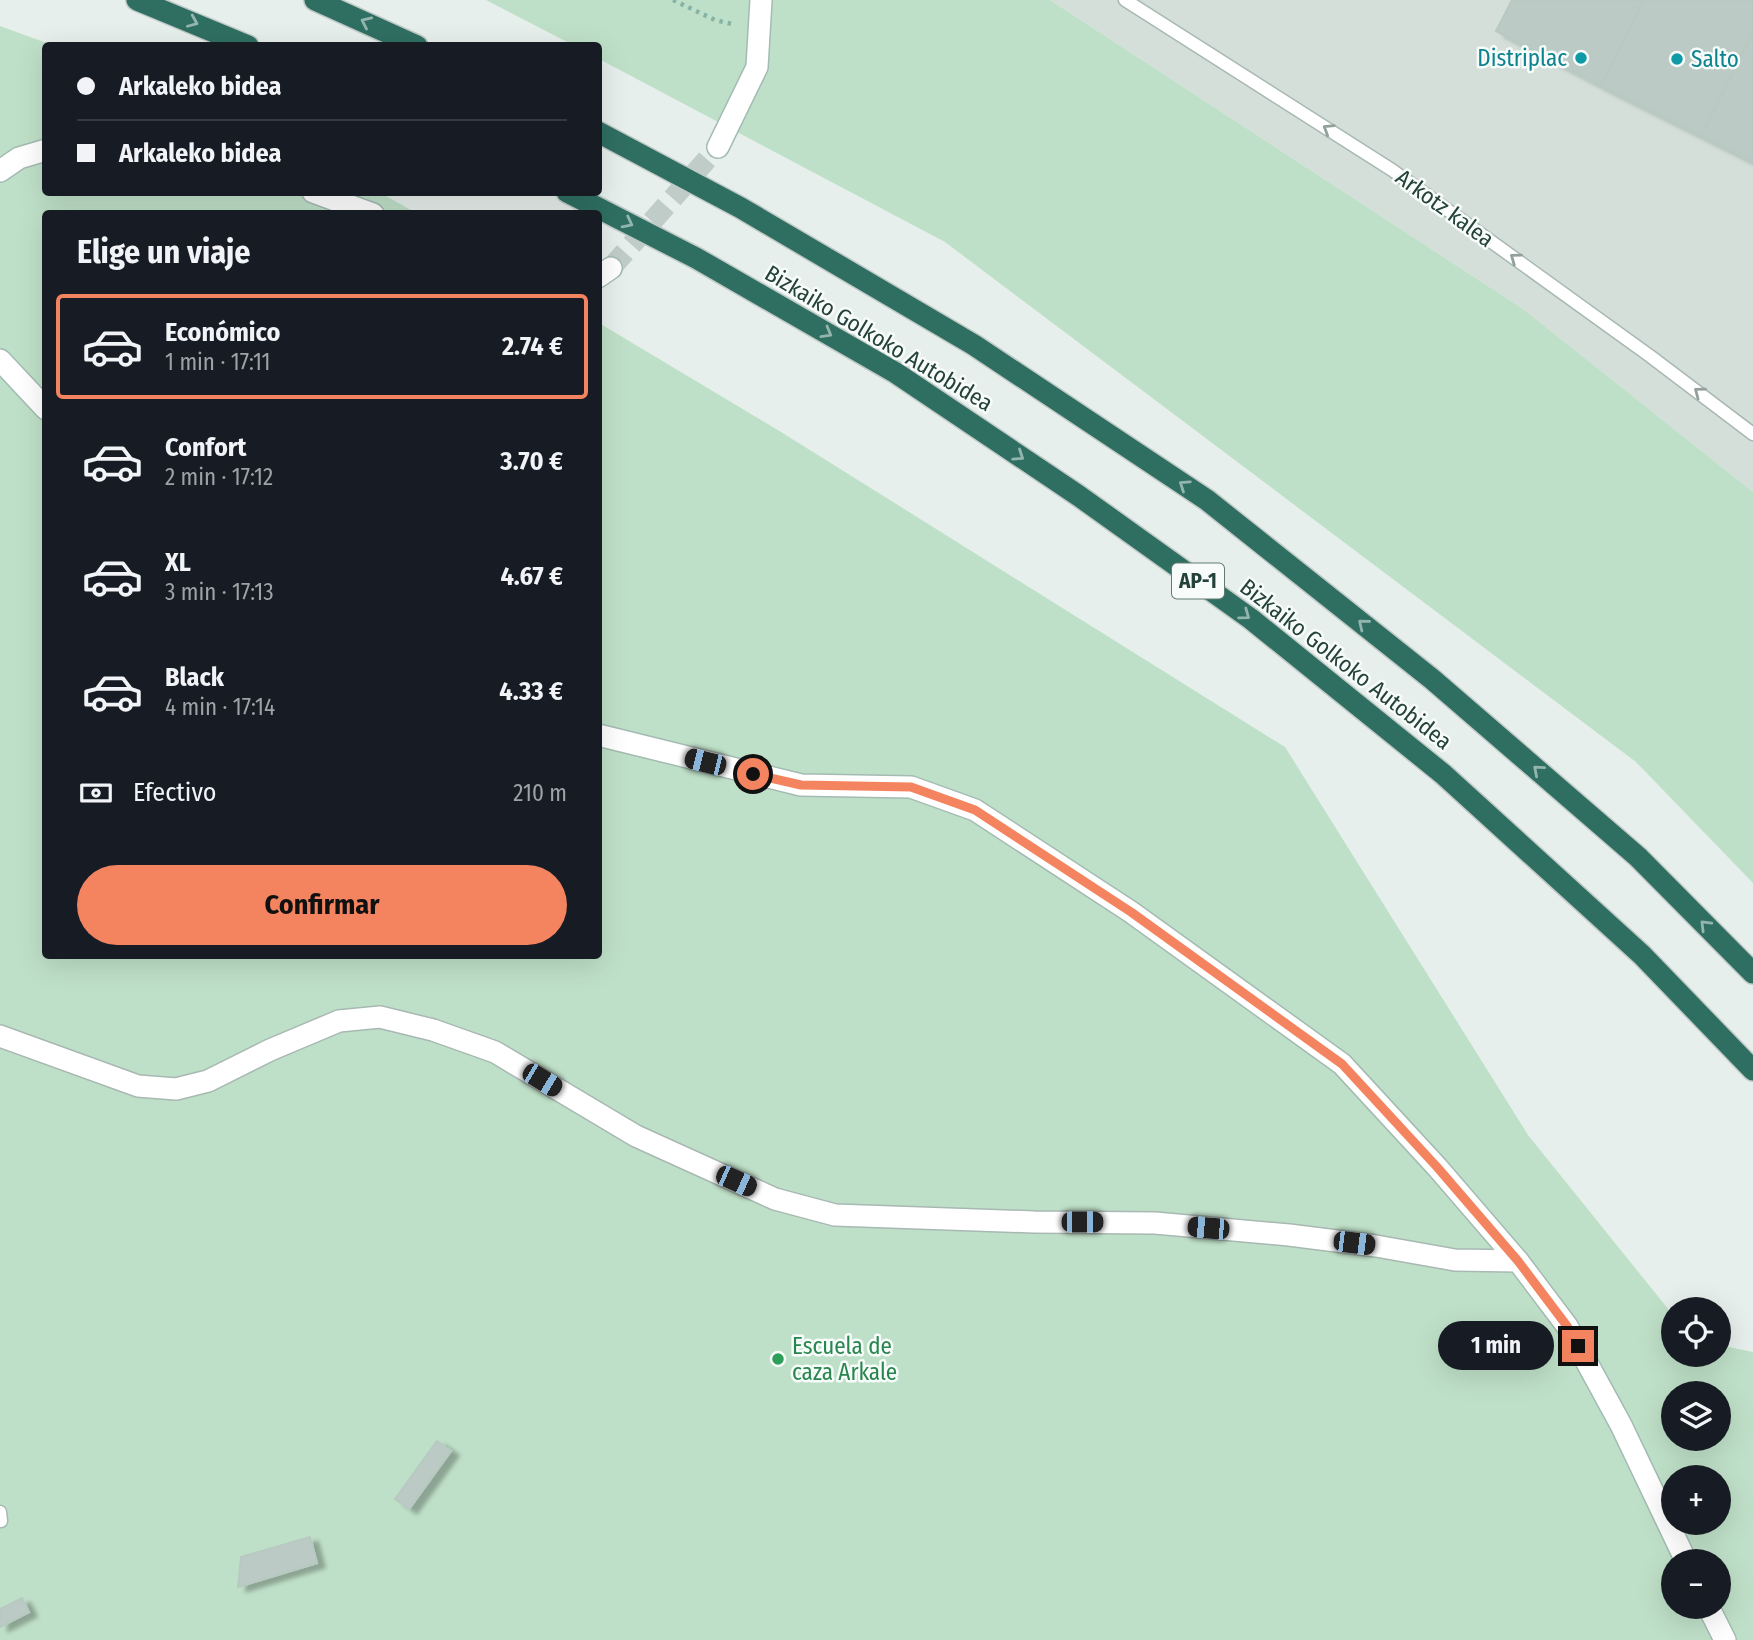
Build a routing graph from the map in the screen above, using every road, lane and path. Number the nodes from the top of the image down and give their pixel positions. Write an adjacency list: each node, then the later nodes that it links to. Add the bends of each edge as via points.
1 (137, 0): 6 (highway, one-way to 6)
2 (315, 0): 7 (highway, one-way to 2)
3 (673, 0): 5 (path, via 729,24 745,24)
4 (1125, 0): 17 (lane, Arkotz kalea, one-way to 4, via 1392,170)
5 (760, 8): 9 (street, via 757,67)
6 (238, 42)
7 (408, 42)
8 (602, 134): 19 (highway, Bizkaiko Golkoko Autobidea, one-way to 8, via 1597,821 1432,679 1207,500 974,345 741,208)
9 (718, 147)
10 (42, 151): 11 (street, via 19,158)
11 (0, 171)
12 (324, 196): 14 (street)
13 (575, 196): 21 (highway, Bizkaiko Golkoko Autobidea / AP-1, one-way to 21, via 696,258 896,373 1251,619 1443,774 1642,956)
14 (362, 210)
15 (0, 359): 16 (street)
16 (42, 405)
17 (1753, 434)
18 (602, 736): 22 (street, via 801,785 911,787 975,810 1131,912 1342,1064)
19 (1753, 973)
20 (0, 1036): 22 (street, via 138,1086 176,1089 208,1081 339,1021 380,1017 495,1052 636,1136 775,1199 835,1215 1155,1223 1289,1235 1455,1260)
21 (1753, 1070)
22 (1518, 1261): 23 (street, via 1567,1326)
23 (1680, 1549)
24 (1715, 1619): 25 (street)
25 (1726, 1640)

